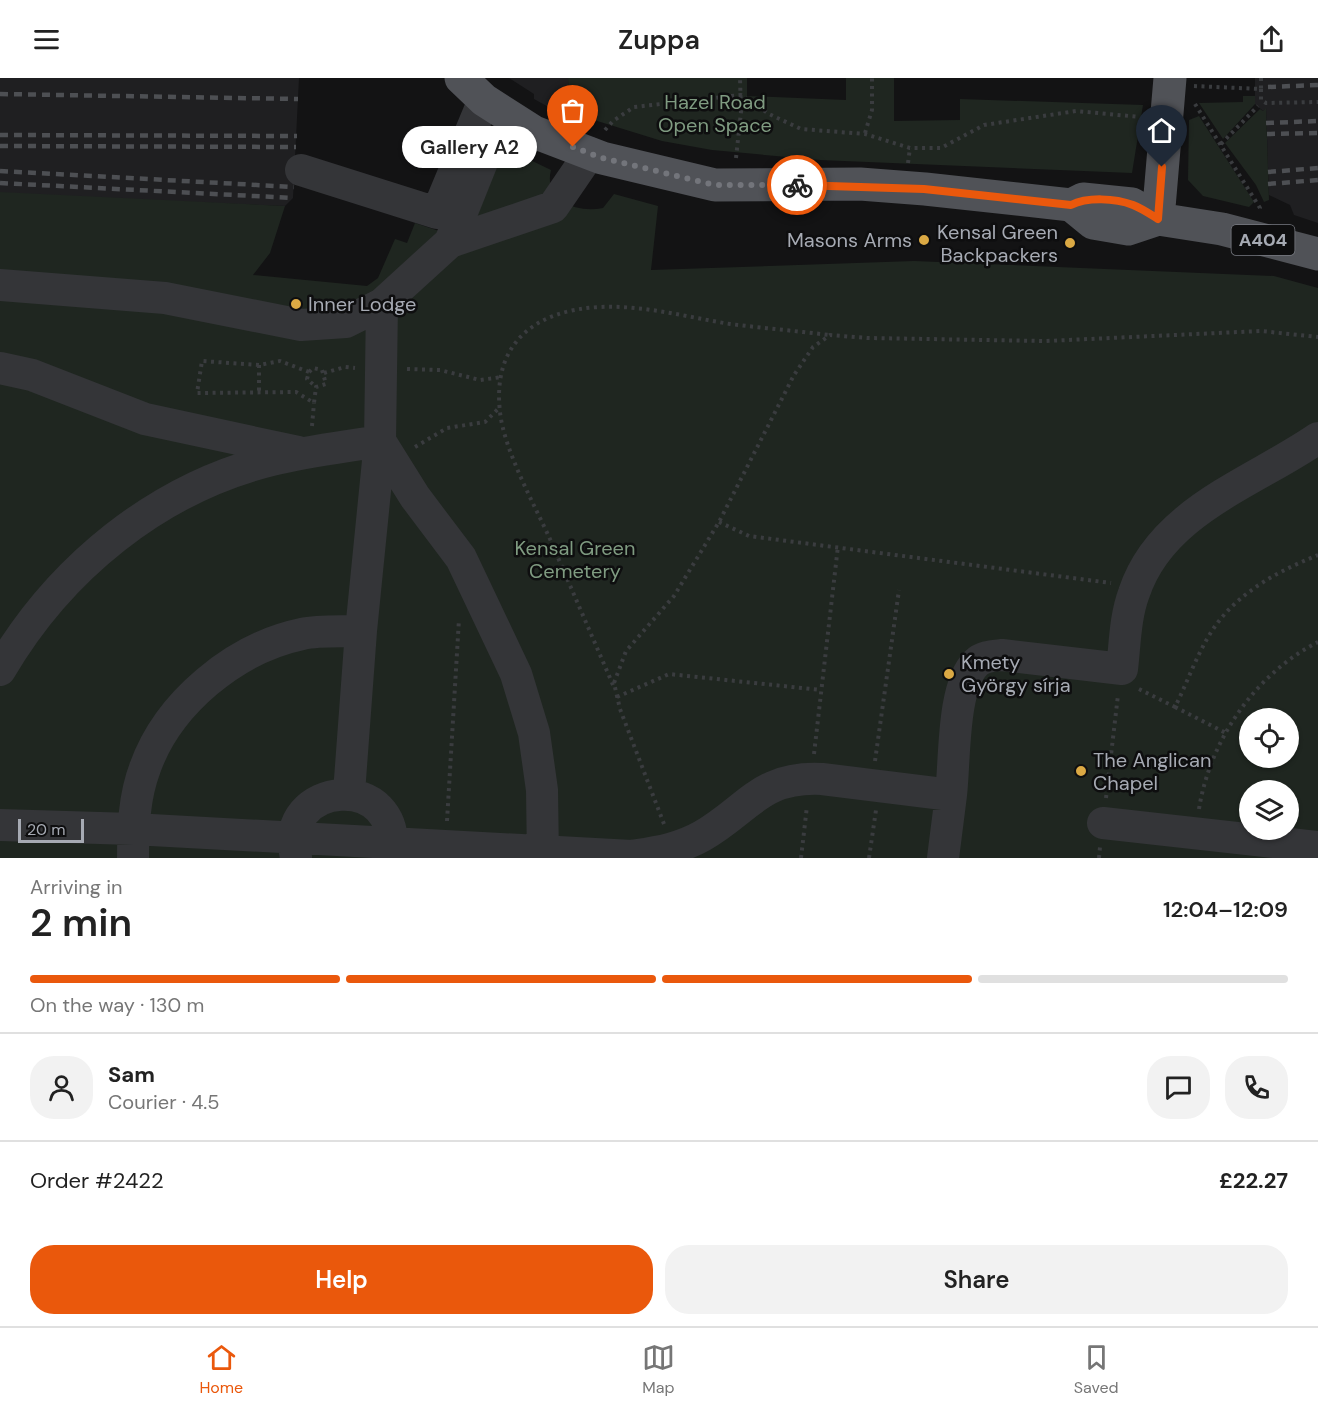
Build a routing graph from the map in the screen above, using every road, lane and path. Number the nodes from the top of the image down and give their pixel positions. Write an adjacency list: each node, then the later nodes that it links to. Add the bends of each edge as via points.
1 (740, 78): 6 (path)
2 (872, 78): 11 (path, via 872,110)
3 (1261, 78): 5 (path)
4 (1183, 88): 5 (path, via 1221,85); 13 (path); 19 (main road)
5 (1261, 89): 8 (path, via 1261,99 1266,103)
6 (741, 95): 11 (path, via 801,129); 12 (path, via 634,107 613,121); 16 (path)
7 (482, 96): 12 (main road, A404, via 534,132); 17 (street, via 437,213); 20 (street)
8 (1318, 102)
9 (1258, 106): 13 (path)
10 (1148, 117): 14 (path, via 1076,111 984,125 941,148)
11 (865, 134): 14 (path)
12 (596, 143): 19 (main road, A404, via 715,185 870,185 1071,205 1094,224 1128,229); 20 (street, via 553,207)
13 (1221, 144): 18 (path, via 1260,208)
14 (910, 148): 15 (path)
15 (909, 155)
16 (736, 162)
17 (301, 170)
18 (1259, 213)
19 (1158, 219): 21 (main road, A404)
20 (450, 242): 23 (street)
21 (1318, 254)
22 (0, 285): 23 (street, via 165,298 301,325 346,322)
23 (382, 304): 30 (street)
24 (830, 335): 25 (path, via 1046,341 1261,331); 33 (path, via 730,324 654,310 600,307 559,314 531,325 512,348); 41 (path, via 813,347 794,375)
25 (1318, 337)
26 (203, 354): 27 (path)
27 (202, 361): 28 (path); 35 (path, via 198,393)
28 (259, 365): 31 (path, via 280,361); 35 (path)
29 (0, 368): 39 (street, via 32,375 145,419)
30 (379, 368): 32 (path, via 345,367); 33 (path, via 440,370 480,380); 38 (street)
31 (309, 372): 32 (path, via 313,368); 34 (path, via 308,379)
32 (324, 373): 34 (path, via 326,384)
33 (502, 377): 36 (path)
34 (316, 387): 35 (path, via 314,403 296,392)
35 (260, 392)
36 (500, 407): 40 (path, via 485,422 447,428 415,447); 52 (path, via 514,457)
37 (1318, 438): 45 (street, via 1177,527 1155,550)
38 (380, 441): 39 (street); 40 (street); 47 (street)
39 (305, 454): 49 (street, via 239,470 133,524 70,576)
40 (397, 469): 69 (street, via 461,558 516,674 534,733 542,790)
41 (719, 522): 42 (path, via 750,536); 52 (path, via 674,596 626,651 614,683)
42 (838, 546): 45 (path, via 1102,580); 51 (path)
43 (1318, 555): 54 (path, via 1290,567 1234,604 1212,632)
44 (899, 590): 57 (path)
45 (1134, 591): 50 (street)
46 (460, 610): 64 (path)
47 (361, 631): 58 (street); 63 (street, via 303,633 272,643 214,675 165,730 145,767)
48 (1318, 642): 55 (path, via 1269,676)
49 (0, 670)
50 (1121, 677): 54 (path); 59 (street, via 1002,655 977,661 961,692); 60 (path)
51 (821, 690): 53 (path, via 669,674); 56 (path)
52 (616, 691): 53 (path)
53 (617, 697): 68 (path)
54 (1175, 707): 55 (path)
55 (1226, 733): 62 (path, via 1202,790)
56 (811, 778): 57 (street); 68 (street, via 784,781 761,792); 70 (path)
57 (876, 786): 59 (street); 71 (path)
58 (349, 793): 66 (street, via 319,800 307,810 298,823); 67 (street, via 376,806 391,830)
59 (951, 795): 72 (street)
60 (1103, 823): 62 (street); 73 (path)
61 (0, 825): 63 (street)
62 (1195, 834): 65 (street)
63 (133, 844): 66 (street)
64 (445, 846): 67 (street); 69 (street)
65 (1318, 847)
66 (295, 848): 67 (street)
67 (392, 851)
68 (675, 854): 69 (street)
69 (543, 855)
70 (801, 858)
71 (869, 858)
72 (943, 858)
73 (1099, 858)

